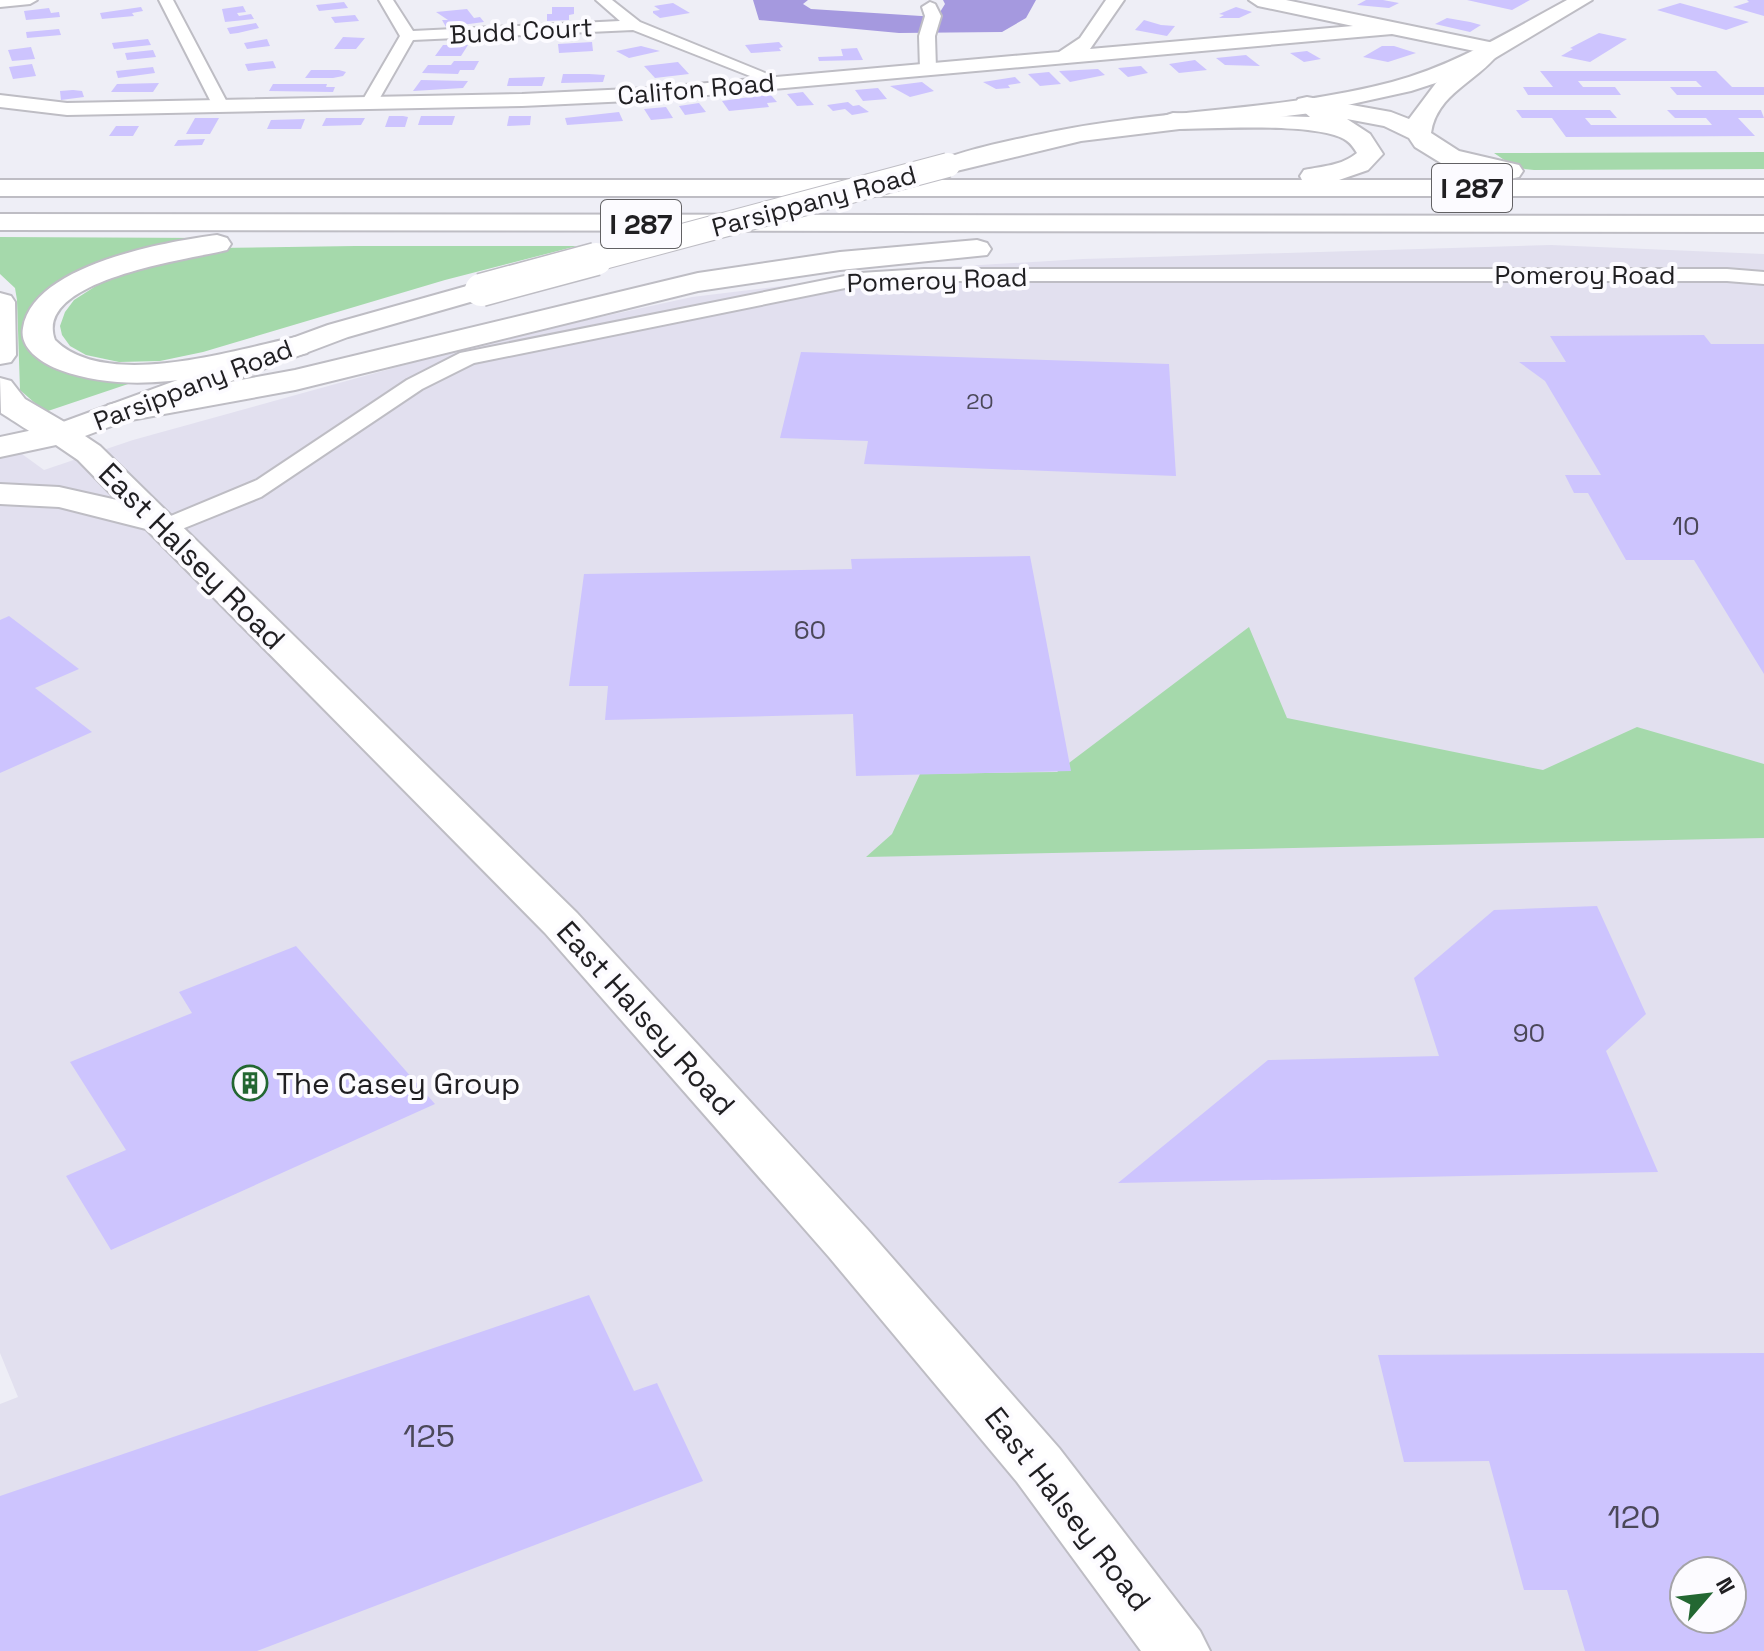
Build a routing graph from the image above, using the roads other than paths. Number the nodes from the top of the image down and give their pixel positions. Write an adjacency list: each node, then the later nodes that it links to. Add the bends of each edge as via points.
1 (30, 0): 8 (street)
2 (166, 0): 20 (street)
3 (386, 0): 12 (street)
4 (603, 0): 10 (street)
5 (1115, 0): 14 (street, via 1087,42)
6 (1258, 0): 11 (street)
7 (1582, 0): 13 (main road, Parsippany Road)
8 (0, 3)
9 (932, 11): 15 (street)
10 (635, 25): 12 (street, Budd Court); 16 (street)
11 (1391, 28): 13 (street); 14 (street, Califon Road)
12 (408, 36): 18 (street)
13 (1491, 51): 19 (main road, Parsippany Road, via 1408,85); 23 (highway, via 1429,107)
14 (1064, 57): 15 (street, Califon Road)
15 (928, 69): 16 (street, Califon Road)
16 (779, 82): 18 (street, Califon Road, via 576,98)
17 (0, 101): 20 (street, Califon Road, via 58,109)
18 (369, 103): 20 (street, Califon Road)
19 (1307, 104): 21 (main road, Parsippany Road); 22 (highway); 23 (highway, via 1379,117)
20 (221, 106)
21 (1173, 121): 22 (highway, via 1303,123); 36 (main road, Parsippany Road, bridge, via 1053,138 481,290)
22 (1352, 133): 25 (highway, via 1370,154 1345,171)
23 (1418, 133): 24 (highway, via 1450,157 1502,170)
24 (1764, 182)
25 (1180, 187): 26 (highway, I 287); 27 (highway, I 287)
26 (0, 188)
27 (1764, 188)
28 (0, 208): 29 (highway)
29 (1764, 209)
30 (0, 222): 32 (highway, I 287)
31 (1281, 223): 32 (highway, I 287); 33 (highway, I 287); 39 (highway, via 769,270 632,296 295,380)
32 (469, 224): 36 (highway, via 209,244 146,256 72,287 42,313 36,328 44,348 59,359 112,372 183,369)
33 (1764, 224)
34 (1764, 278): 44 (street, Pomeroy Road, via 860,279 468,358 428,376 266,484 224,506)
35 (0, 302): 37 (highway)
36 (296, 346): 39 (main road, Parsippany Road)
37 (0, 355)
38 (0, 388): 40 (highway, via 13,406)
39 (120, 412): 40 (main road, Parsippany Road)
40 (61, 434): 41 (main road, Parsippany Road); 42 (main road, Parsippany Road, via 22,464); 44 (main road, East Halsey Road, via 89,453)
41 (0, 447)
42 (0, 473)
43 (0, 494): 44 (main road, via 90,502)
44 (161, 525): 45 (main road, East Halsey Road, via 561,923 848,1243 1038,1465)
45 (1178, 1651)

